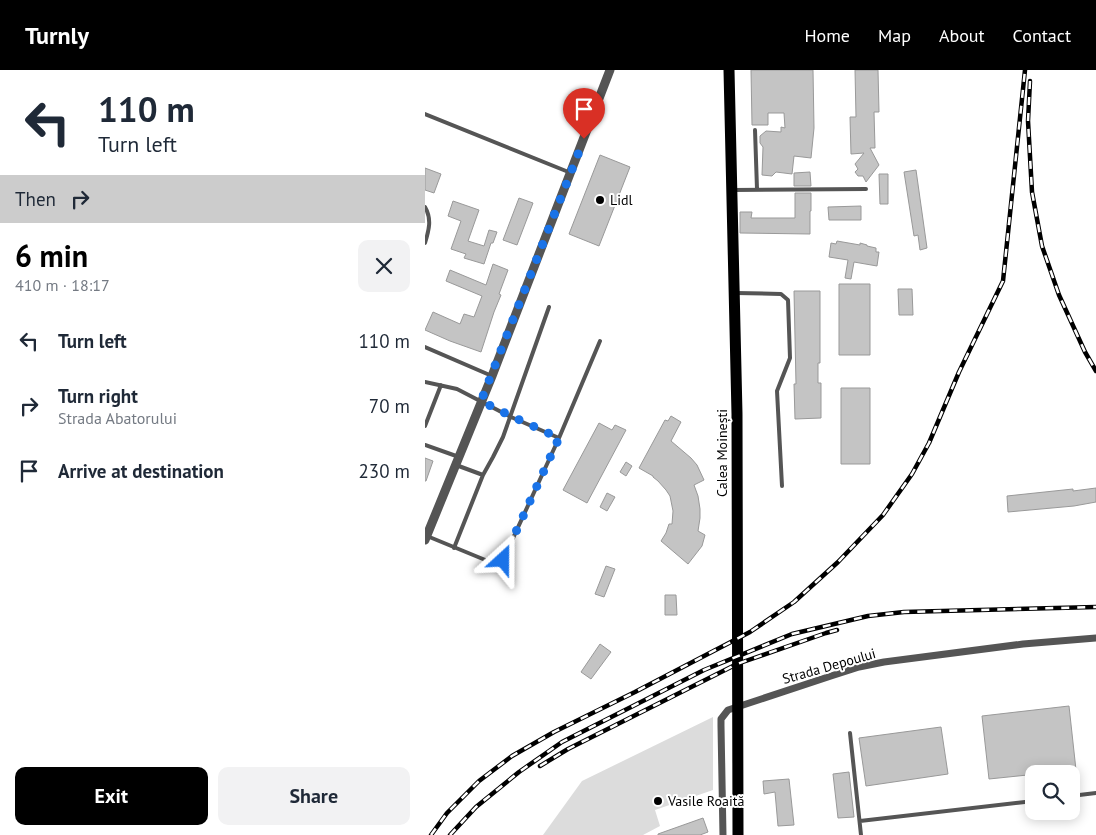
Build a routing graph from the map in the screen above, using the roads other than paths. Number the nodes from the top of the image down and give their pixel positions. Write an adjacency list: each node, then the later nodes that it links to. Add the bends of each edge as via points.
1 (610, 70): 5 (street)
2 (729, 70): 8 (main road, Calea Moinești)
3 (425, 114): 5 (lane)
4 (755, 130): 6 (lane)
5 (571, 173): 15 (street)
6 (757, 189): 7 (lane); 8 (lane)
7 (866, 189)
8 (732, 190): 11 (main road, Calea Moinești)
9 (425, 207): 10 (lane, via 430,222)
10 (425, 243)
11 (734, 293): 25 (lane, via 781,294 788,300 790,358 777,391); 35 (main road, Calea Moinești)
12 (549, 307): 19 (lane)
13 (600, 341): 21 (lane)
14 (425, 347): 15 (lane)
15 (492, 376): 18 (street)
16 (425, 382): 17 (lane)
17 (441, 385): 18 (lane); 20 (lane)
18 (481, 401): 19 (lane); 23 (street)
19 (511, 416): 21 (lane); 24 (lane)
20 (425, 426)
21 (559, 438): 27 (lane, via 500,564)
22 (425, 445): 23 (lane)
23 (457, 461): 24 (lane); 26 (street)
24 (483, 475): 27 (lane)
25 (782, 486)
26 (426, 538): 27 (lane)
27 (454, 548)
28 (1096, 638): 34 (street, Strada Depoului, via 884,662 729,710 721,719)
29 (850, 733): 33 (lane)
30 (1096, 794): 31 (lane)
31 (1080, 795)
32 (1025, 802): 33 (lane)
33 (860, 821): 36 (lane)
34 (723, 835)
35 (739, 835)
36 (861, 835)

